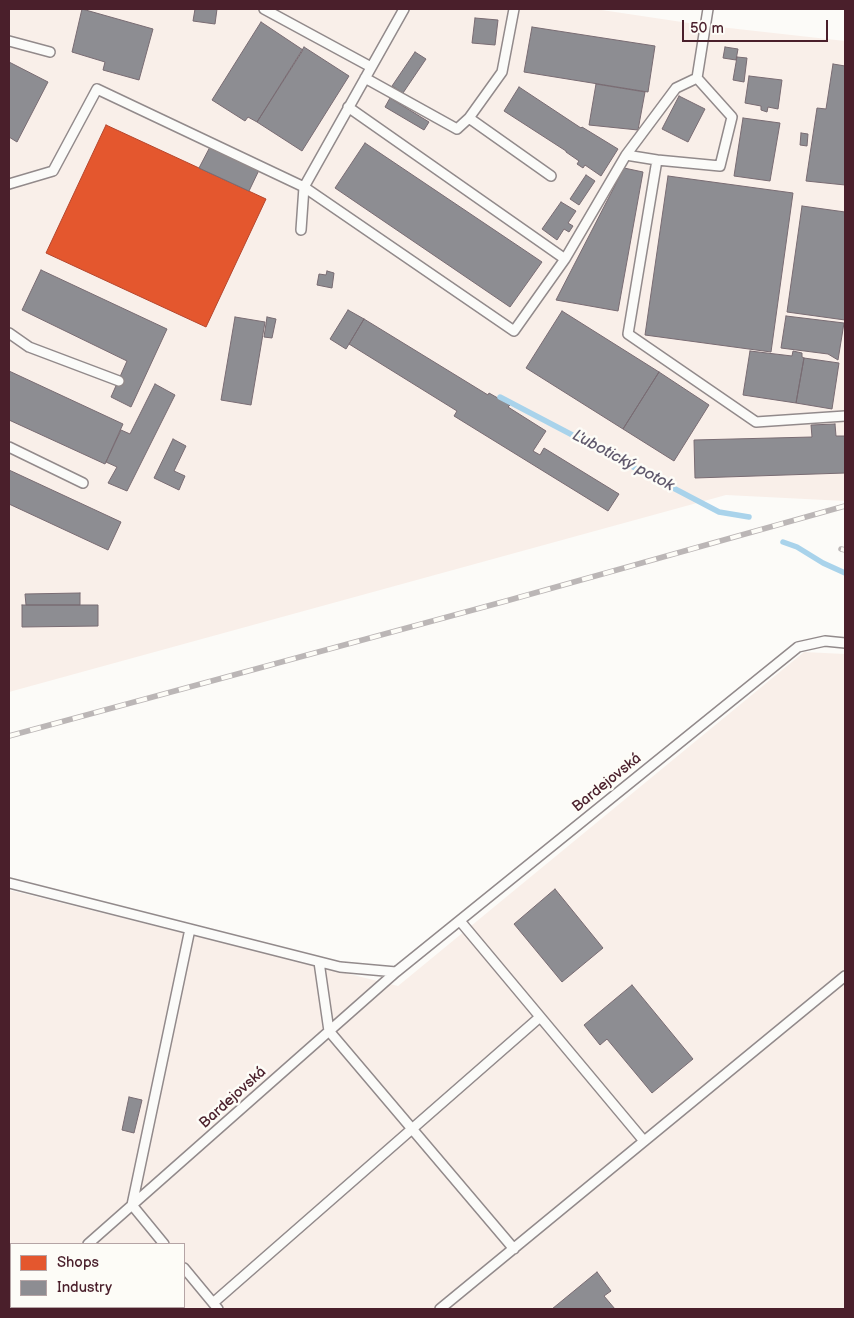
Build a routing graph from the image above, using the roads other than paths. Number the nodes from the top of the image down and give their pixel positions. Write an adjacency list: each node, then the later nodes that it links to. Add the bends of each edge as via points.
1 (264, 9): 7 (lane)
2 (404, 9): 7 (lane)
3 (514, 9): 11 (lane, via 502,72)
4 (708, 9): 9 (lane)
5 (9, 41): 6 (lane)
6 (50, 52)
7 (371, 67): 8 (lane)
8 (365, 78): 10 (lane); 11 (lane, via 457,129)
9 (697, 78): 12 (lane, via 676,88); 13 (lane, via 732,117 720,166)
10 (348, 107): 16 (lane); 18 (lane)
11 (469, 118): 14 (lane)
12 (626, 155): 13 (lane); 18 (lane)
13 (658, 160): 21 (lane, via 628,334 756,422)
14 (551, 176)
15 (9, 184): 16 (lane, via 53,171 97,89)
16 (304, 187): 17 (lane); 18 (lane, via 514,331)
17 (301, 230)
18 (565, 260)
19 (9, 333): 20 (lane, via 29,347)
20 (118, 381)
21 (845, 416)
22 (9, 446): 23 (lane)
23 (83, 483)
24 (845, 642): 26 (lane, Bardejovská, via 825,641 798,646)
25 (9, 883): 27 (lane)
26 (460, 920): 29 (lane, Bardejovská); 31 (lane)
27 (190, 929): 28 (lane); 35 (lane)
28 (318, 962): 29 (lane); 32 (lane)
29 (396, 972): 32 (lane, Bardejovská)
30 (845, 976): 34 (lane)
31 (540, 1017): 33 (lane); 34 (lane)
32 (329, 1031): 33 (lane); 35 (lane, Bardejovská)
33 (412, 1129): 38 (lane); 40 (lane)
34 (644, 1141): 38 (lane)
35 (132, 1205): 36 (lane, Bardejovská); 37 (lane)
36 (89, 1243)
37 (163, 1243)
38 (514, 1249): 41 (lane)
39 (185, 1269): 40 (lane)
40 (215, 1306)
41 (440, 1309)

